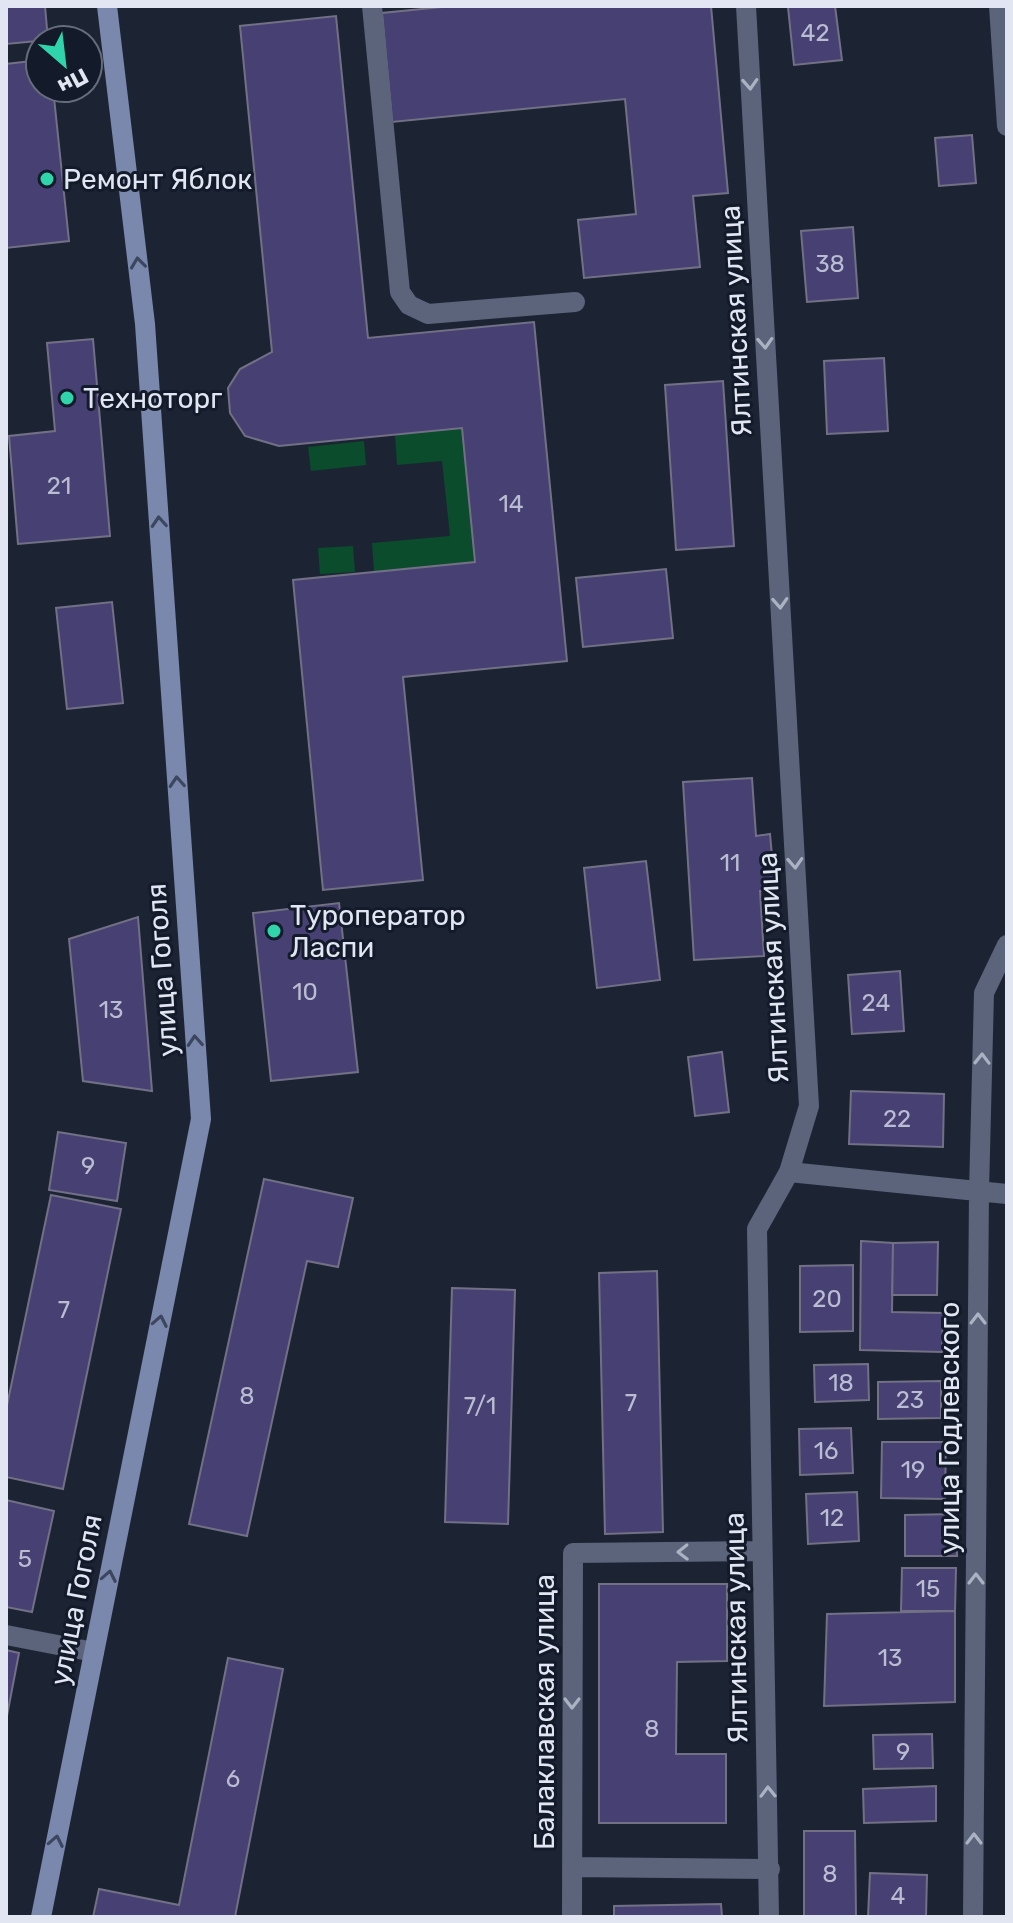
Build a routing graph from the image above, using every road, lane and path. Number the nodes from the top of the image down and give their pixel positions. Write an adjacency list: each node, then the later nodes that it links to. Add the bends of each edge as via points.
1 (107, 6): 13 (main road, улица Гоголя, one-way to 1, via 201,1119 145,324)
2 (372, 6): 6 (street, via 400,292 409,305 428,314)
3 (746, 6): 8 (street, Ялтинская улица, one-way to 8, via 809,1106)
4 (999, 6): 5 (street)
5 (1007, 126)
6 (575, 302)
7 (1007, 945): 9 (street, улица Годлевского, one-way to 7, via 984,993)
8 (789, 1172): 9 (street); 11 (street, Ялтинская улица, via 757,1229)
9 (979, 1192): 10 (street); 19 (street, улица Годлевского, one-way to 9)
10 (1007, 1194)
11 (761, 1551): 14 (street, Балаклавская улица, one-way to 14, via 573,1553); 15 (street, Ялтинская улица, one-way to 11)
12 (6, 1635): 13 (street)
13 (94, 1652): 16 (main road, улица Гоголя, one-way to 13)
14 (572, 1867): 15 (street, Балаклавская улица); 17 (street, Балаклавская улица)
15 (770, 1869): 18 (street, Ялтинская улица)
16 (41, 1917)
17 (572, 1917)
18 (769, 1917)
19 (973, 1917)

